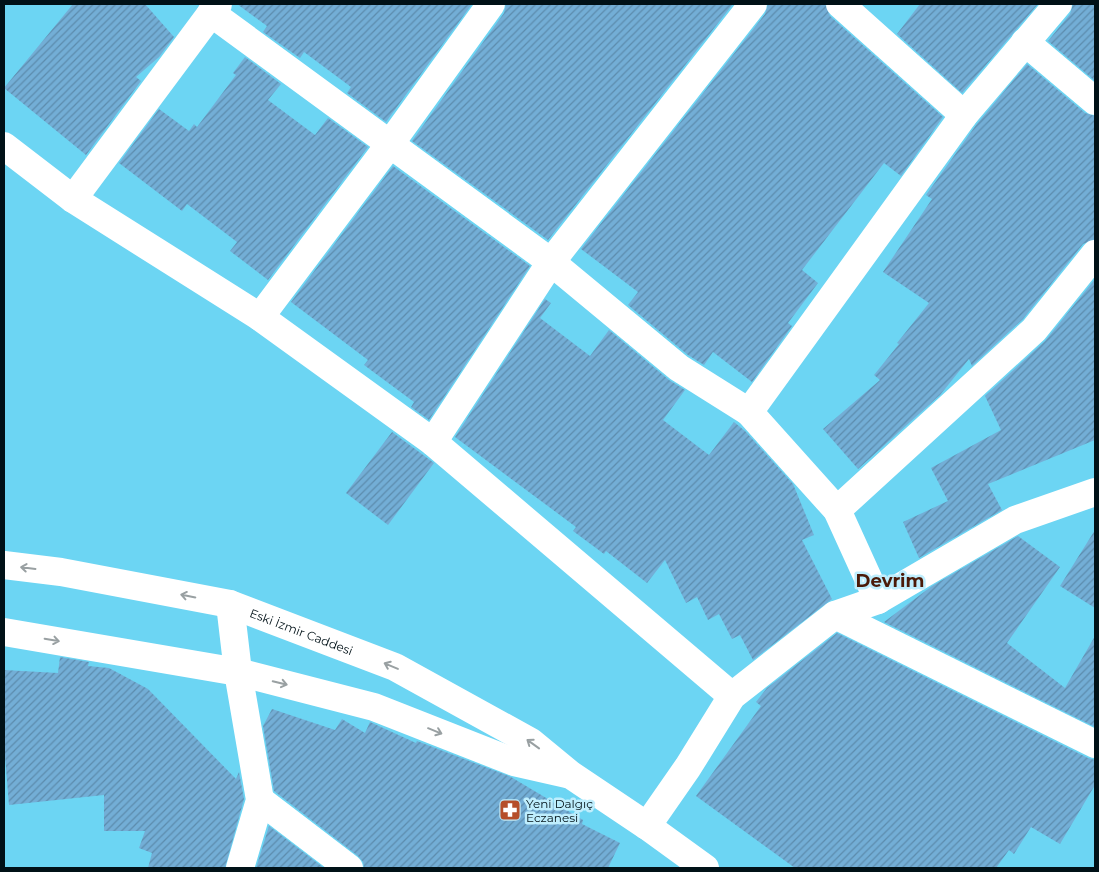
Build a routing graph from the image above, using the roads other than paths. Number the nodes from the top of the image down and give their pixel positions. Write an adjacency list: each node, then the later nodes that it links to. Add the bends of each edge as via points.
1 (491, 4): 9 (street)
2 (753, 4): 13 (street)
3 (840, 4): 8 (street)
4 (1058, 4): 6 (street)
5 (214, 9): 9 (street); 11 (street)
6 (1025, 42): 7 (street); 8 (street)
7 (1095, 102)
8 (964, 115): 15 (street)
9 (390, 144): 13 (street); 14 (street)
10 (4, 146): 11 (street)
11 (73, 199): 14 (street)
12 (1095, 254): 18 (street, via 1034,330)
13 (551, 262): 15 (street, via 679,368); 16 (street)
14 (260, 317): 16 (street)
15 (749, 412): 18 (street)
16 (433, 442): 25 (street)
17 (1095, 492): 20 (street, via 1015,520)
18 (837, 510): 20 (street)
19 (4, 565): 21 (street, Eski İzmir Caddesi, one-way to 19, via 61,572)
20 (878, 600): 22 (street)
21 (230, 604): 24 (street); 27 (street, Eski İzmir Caddesi, one-way to 21, via 531,742 395,667)
22 (835, 615): 25 (street); 26 (street)
23 (4, 632): 24 (street, Eski İzmir Caddesi, one-way to 24)
24 (238, 672): 27 (street, Eski İzmir Caddesi, one-way to 27, via 374,707 514,762); 28 (street)
25 (732, 696): 29 (street)
26 (1095, 744)
27 (571, 775): 29 (street, Eski İzmir Caddesi)
28 (260, 800): 30 (street); 31 (street)
29 (647, 826): 32 (street, Eski İzmir Caddesi)
30 (240, 868)
31 (349, 868)
32 (705, 868)

